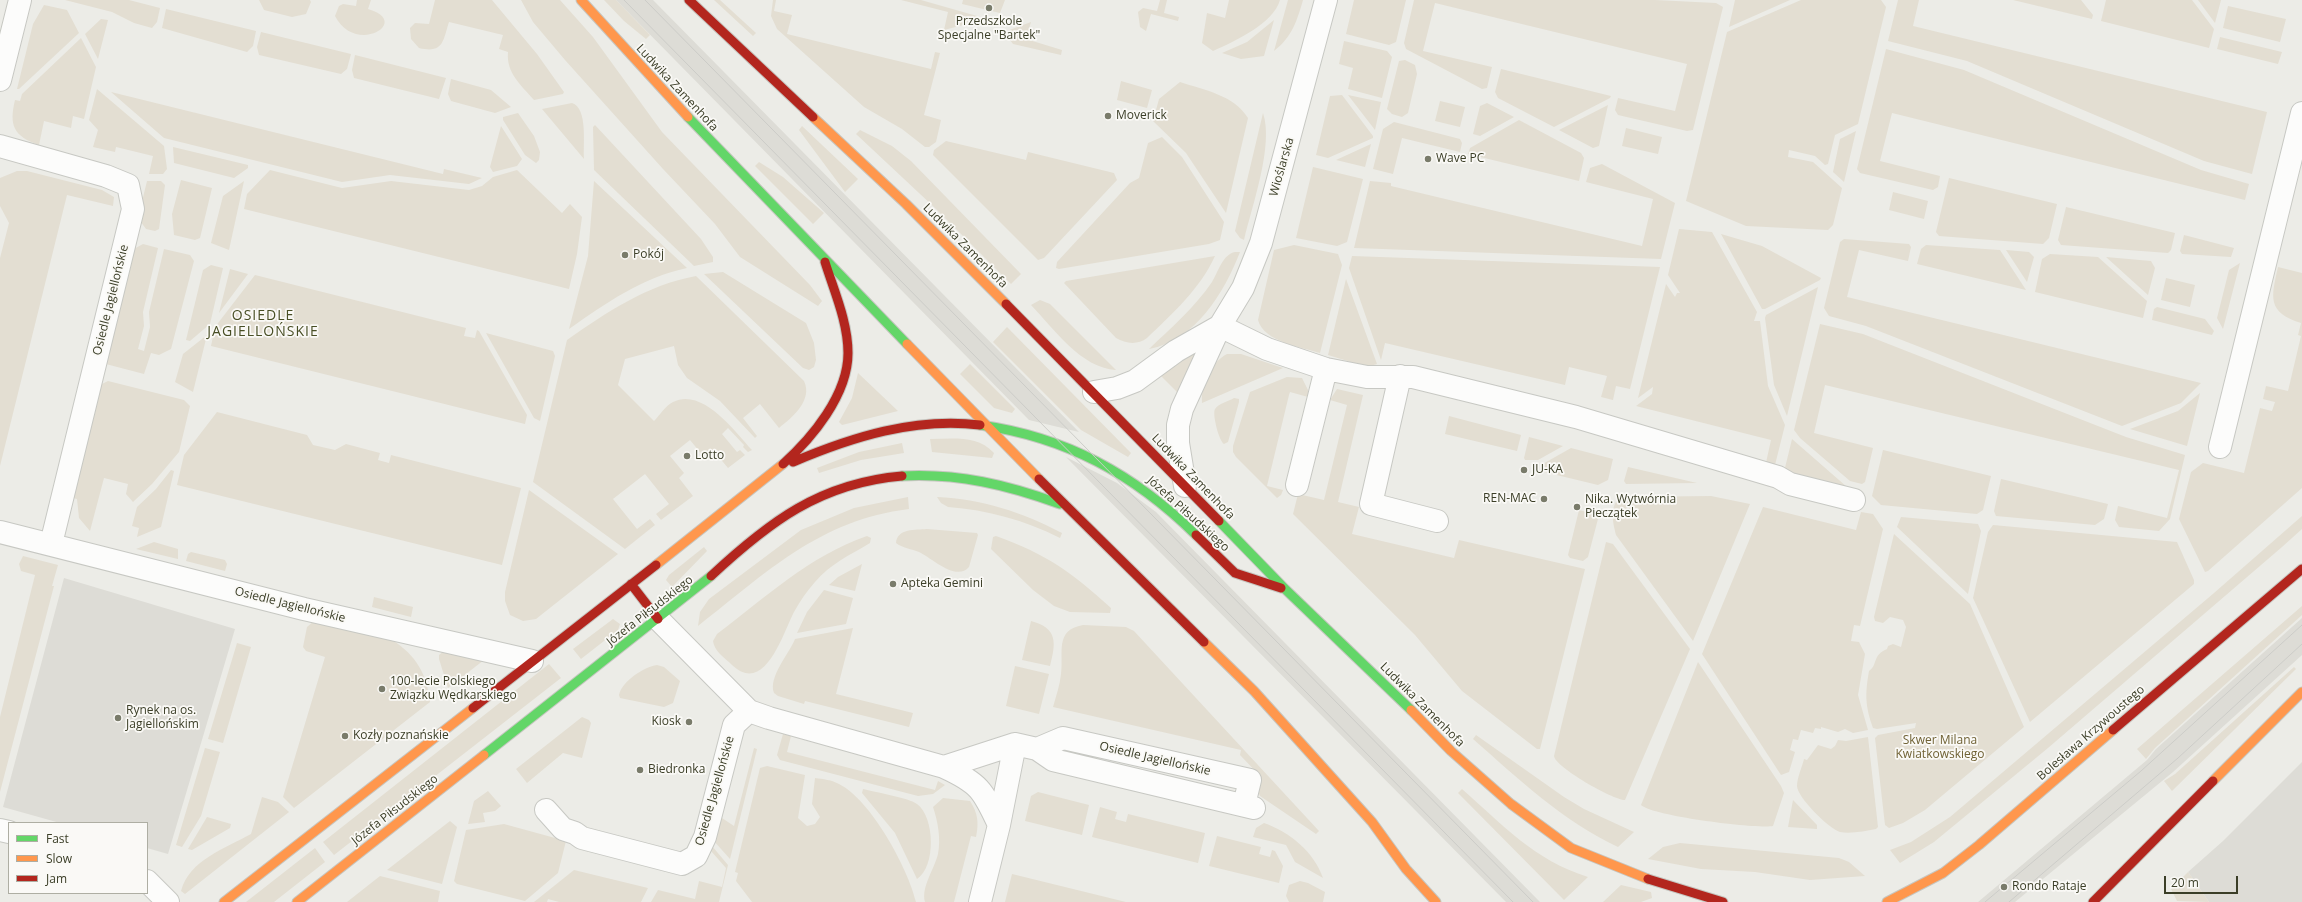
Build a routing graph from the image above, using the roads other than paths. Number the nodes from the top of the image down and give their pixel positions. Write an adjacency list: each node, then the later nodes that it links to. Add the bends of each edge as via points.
1 (20, 0): 5 (street)
2 (581, 0): 8 (street, Ludwika Zamenhofa, via 640,66)
3 (689, 0): 12 (street, Ludwika Zamenhofa, via 906,204)
4 (1326, 0): 9 (street, Wioślarska, via 1260,243 1243,288)
5 (0, 80)
6 (2302, 113): 14 (street)
7 (0, 146): 22 (street, Osiedle Jagiellońskie, via 106,176 128,185 133,209)
8 (824, 259): 13 (street, Ludwika Zamenhofa); 15 (street, Józefa Piłsudskiego, via 846,335 848,355 840,390 819,428)
9 (1220, 326): 10 (street, via 1267,349); 12 (street, Wioślarska, via 1176,351 1135,381 1117,388); 17 (street, Wioślarska, via 1195,378 1178,425 1178,443)
10 (1326, 369): 11 (street, via 1367,377); 16 (street)
11 (1400, 376): 18 (street, via 1414,377 1576,417 1778,477 1790,484); 20 (street, via 1371,504)
12 (1094, 392): 17 (street, Ludwika Zamenhofa)
13 (988, 426): 15 (street, Józefa Piłsudskiego, via 929,424 879,430 826,447); 19 (street, Ludwika Zamenhofa); 25 (street, Józefa Piłsudskiego, via 1052,441 1099,461 1157,500 1235,573)
14 (2220, 447)
15 (776, 470): 24 (street, Józefa Piłsudskiego)
16 (1297, 485)
17 (1185, 486): 25 (street, Ludwika Zamenhofa)
18 (1854, 500)
19 (1065, 506): 26 (street, Józefa Piłsudskiego, via 1024,491 975,479 937,475 894,477 847,487 780,517); 40 (street, Ludwika Zamenhofa, via 1254,691 1372,822 1406,869)
20 (1437, 521)
21 (0, 532): 22 (street, Osiedle Jagiellońskie)
22 (50, 544): 27 (street, Osiedle Jagiellońskie, via 304,609)
23 (2302, 569): 42 (street, Bolesława Krzywoustego, via 1979,845 1944,873)
24 (631, 584): 26 (street); 27 (street, Józefa Piłsudskiego)
25 (1285, 589): 41 (street, Ludwika Zamenhofa, via 1451,751 1547,832 1571,848 1611,865 1686,893)
26 (658, 619): 29 (street); 38 (street, Józefa Piłsudskiego)
27 (532, 661): 37 (street, Józefa Piłsudskiego)
28 (2302, 692): 43 (street)
29 (749, 711): 31 (street); 33 (street, Osiedle Jagiellońskie, via 734,725 705,837 696,856 682,864 582,838 563,829)
30 (1015, 744): 31 (street); 32 (street, Osiedle Jagiellońskie, via 1037,749 1053,760); 34 (street)
31 (944, 767): 34 (street, via 969,779 985,794)
32 (1249, 807)
33 (546, 810)
34 (999, 824): 39 (street)
35 (148, 882): 36 (street)
36 (168, 902)
37 (224, 902)
38 (297, 902)
39 (980, 902)
40 (1436, 902)
41 (1723, 902)
42 (1886, 902)
43 (2093, 902)

